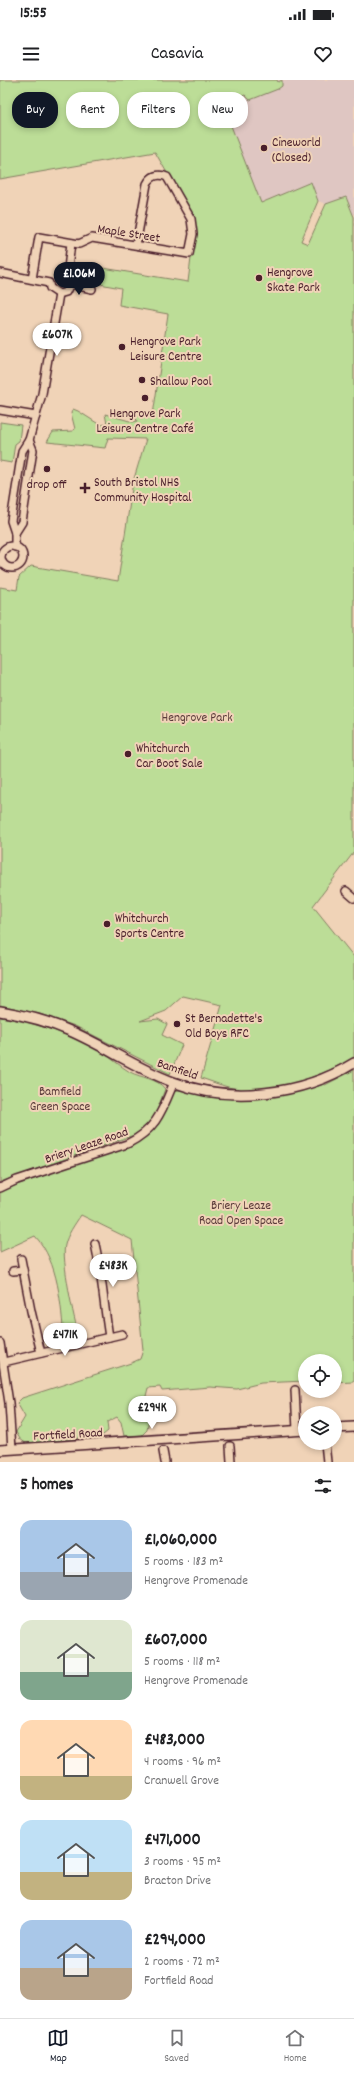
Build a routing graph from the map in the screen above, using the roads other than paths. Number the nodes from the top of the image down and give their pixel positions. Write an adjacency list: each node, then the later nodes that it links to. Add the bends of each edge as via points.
1 (71, 243): 2 (street, Maple Street, via 79,244 92,238); 4 (street); 5 (street, Maple Street, via 39,237)
2 (136, 245): 2 (street, Maple Street, via 149,179 159,175 167,177 191,219 193,234 189,254)
3 (0, 273): 5 (street)
4 (67, 277)
5 (32, 280): 7 (street, via 49,283 50,288)
6 (92, 289): 7 (street, via 70,284 66,292)
7 (59, 294): 9 (street)
8 (0, 410): 9 (street)
9 (36, 416): 10 (street)
10 (29, 440): 11 (street, via 22,451 11,522); 11 (street, via 33,450 22,522)
11 (15, 533): 12 (street)
12 (15, 546): 13 (street, via 5,548); 13 (street, via 20,550 22,559 16,567 9,571 2,563)
13 (0, 555)
14 (346, 892): 15 (street)
15 (354, 898)
16 (0, 1011): 18 (street, Bamfield, via 65,1028 149,1072)
17 (354, 1062): 18 (street, Bamfield, via 314,1082 264,1093 236,1094)
18 (174, 1082): 19 (street, Briery Leaze Road, via 159,1118 140,1138)
19 (0, 1188)
20 (95, 1244): 23 (street)
21 (21, 1259): 24 (street)
22 (110, 1260): 23 (street)
23 (99, 1262): 27 (street)
24 (23, 1270): 25 (street); 29 (street)
25 (13, 1272)
26 (122, 1334): 27 (street)
27 (108, 1337): 29 (street)
28 (0, 1343): 30 (street)
29 (41, 1353): 30 (street)
30 (4, 1362): 37 (street)
31 (295, 1390): 32 (street)
32 (298, 1410)
33 (354, 1427): 34 (street)
34 (342, 1428)
35 (298, 1430): 37 (street, Fortfield Road)
36 (230, 1446): 42 (street)
37 (12, 1449): 38 (street, Fortfield Road)
38 (0, 1450)
39 (326, 1450): 43 (street)
40 (164, 1451): 41 (street)
41 (165, 1462)
42 (231, 1462)
43 (327, 1462)

